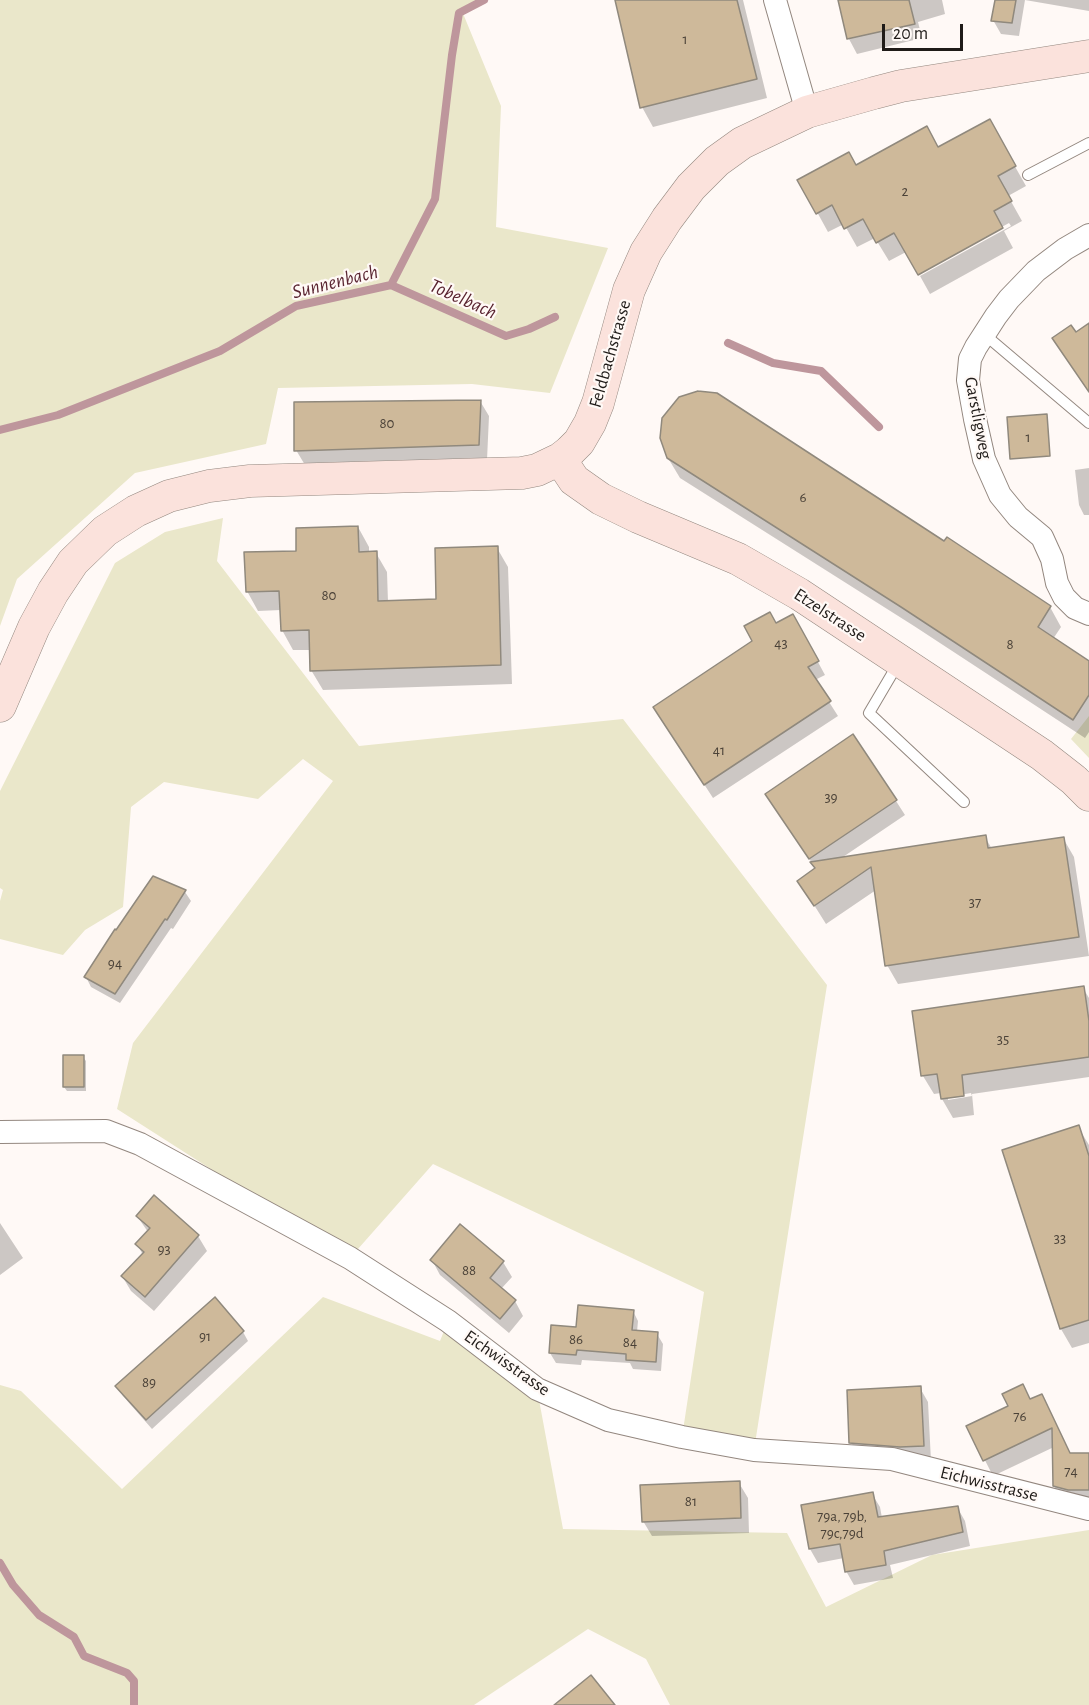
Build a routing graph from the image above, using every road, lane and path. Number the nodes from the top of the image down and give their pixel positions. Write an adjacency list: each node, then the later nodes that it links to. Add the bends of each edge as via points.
1 (775, 0): 3 (street)
2 (1089, 56): 3 (main road, Feldbachstrasse, via 901,86)
3 (807, 112): 9 (main road, Feldbachstrasse, via 717,161 667,219 629,290 590,423 579,442)
4 (1089, 142): 5 (lane)
5 (1028, 175)
6 (1089, 235): 7 (street, Garstligweg, via 1022,285)
7 (984, 334): 8 (lane); 10 (street, Garstligweg, via 970,359 968,380 984,459 1000,495 1042,537 1064,597)
8 (1089, 423)
9 (560, 459): 11 (main road, Etzelstrasse, via 574,480 601,499 738,559 799,594); 12 (main road, Feldbachstrasse, via 522,473 250,481 169,496 105,531 73,562 34,627)
10 (1089, 614)
11 (900, 662): 13 (main road, Etzelstrasse, via 1042,755); 14 (lane, via 869,713)
12 (0, 706)
13 (1089, 795)
14 (964, 802)
15 (0, 1132): 16 (street, Eichwisstrasse, via 106,1131 140,1144 350,1258 448,1321 537,1389 608,1420 754,1450 892,1459)
16 (1089, 1509)

